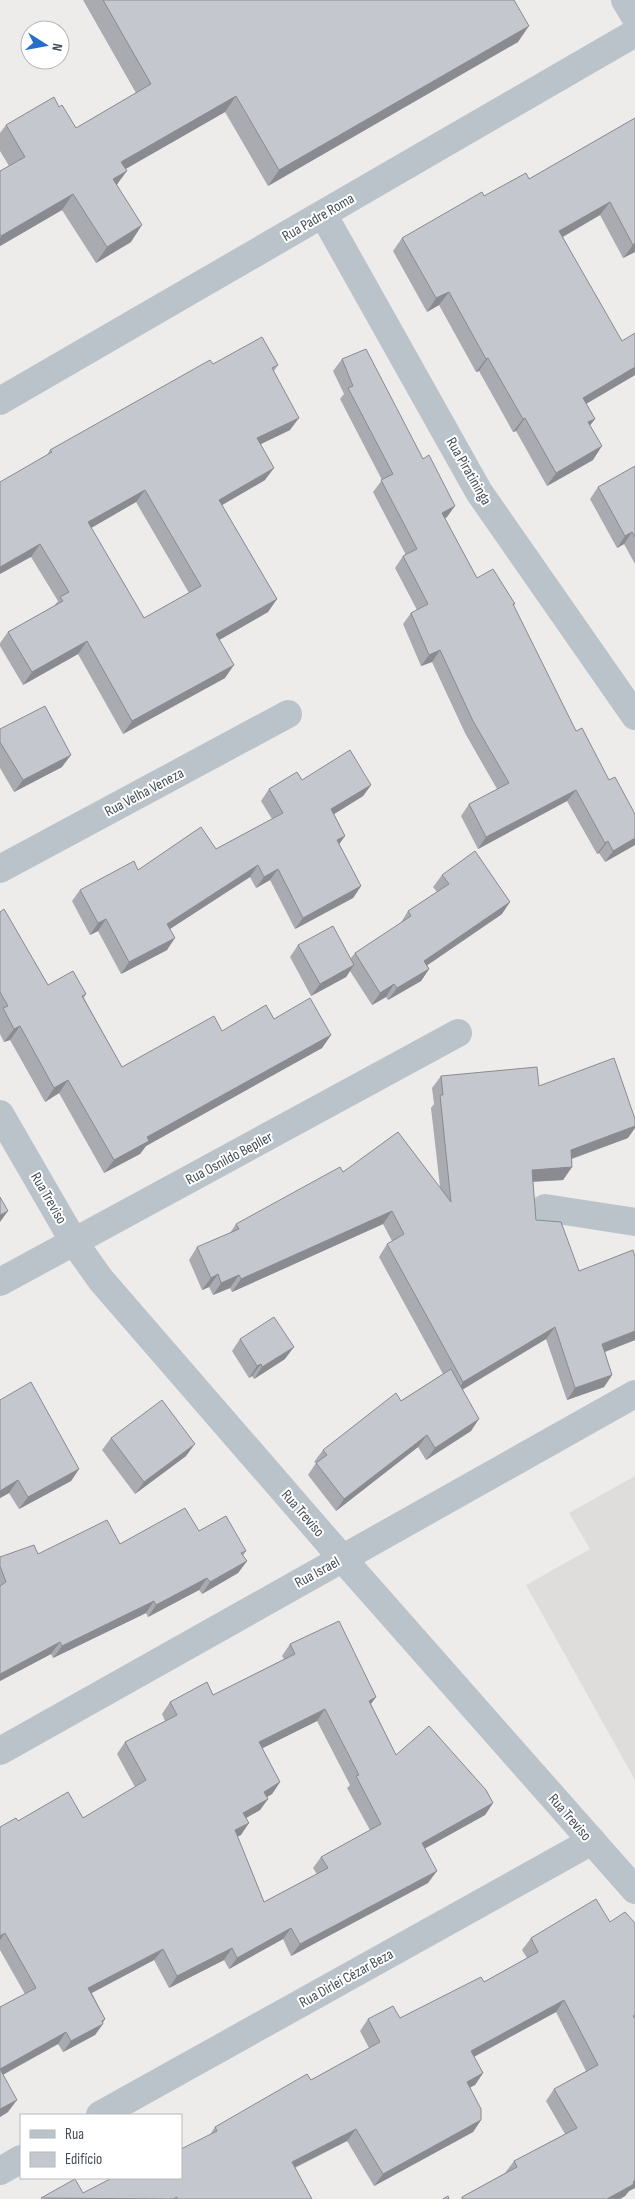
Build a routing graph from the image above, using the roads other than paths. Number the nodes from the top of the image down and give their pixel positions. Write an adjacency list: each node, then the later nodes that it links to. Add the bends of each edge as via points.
1 (625, 0): 2 (street)
2 (635, 17)
3 (635, 33): 4 (street, Rua Padre Roma)
4 (323, 214): 5 (street, Rua Padre Roma); 7 (street, Rua Piratininga, via 480,492)
5 (0, 401)
6 (288, 714): 8 (street, Rua Velha Veneza)
7 (635, 716)
8 (0, 869)
9 (458, 1033): 13 (street, Rua Osnildo Bepller)
10 (0, 1114): 13 (street, Rua Treviso)
11 (545, 1208): 12 (street)
12 (635, 1222)
13 (74, 1242): 14 (street, Rua Osnildo Bepller); 16 (street, Rua Treviso, via 101,1280)
14 (0, 1282)
15 (635, 1394): 16 (street, Rua Israel)
16 (342, 1558): 17 (street, Rua Israel); 18 (street, Rua Treviso)
17 (0, 1751)
18 (592, 1841): 19 (street, Rua Treviso); 20 (street, Rua Dirlei Cézar Beza)
19 (635, 1890)
20 (102, 2114)
21 (20, 2160): 22 (street)
22 (0, 2171)

